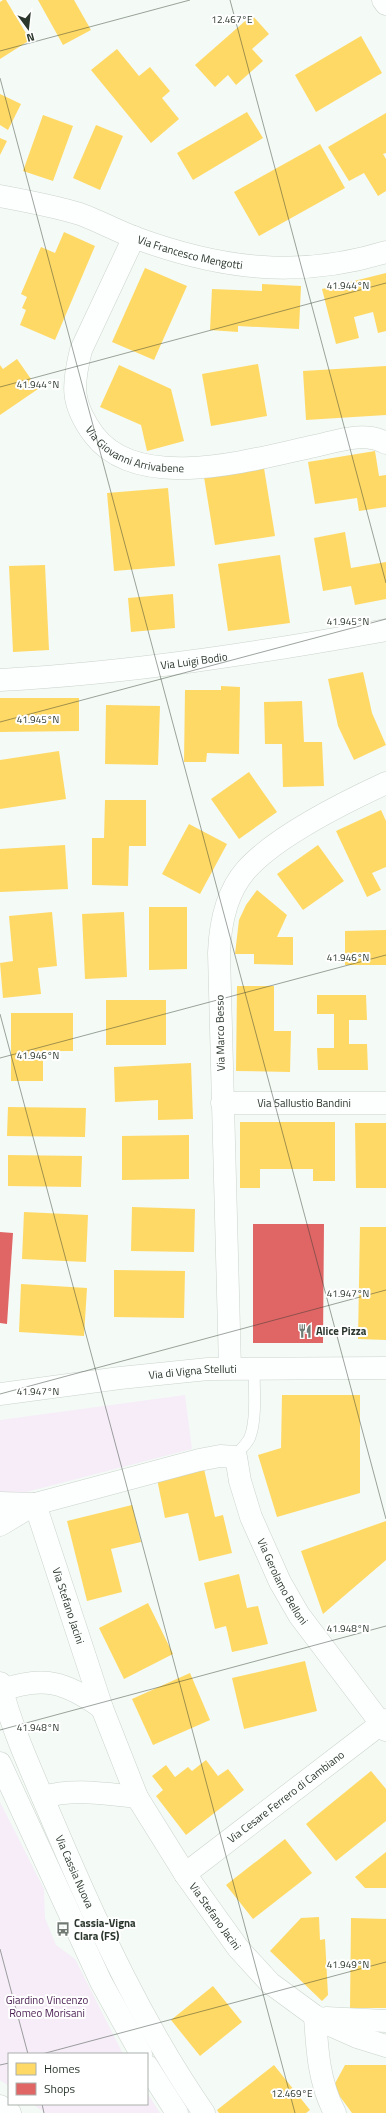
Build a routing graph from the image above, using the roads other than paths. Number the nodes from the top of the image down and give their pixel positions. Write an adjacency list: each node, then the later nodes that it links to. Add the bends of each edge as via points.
1 (384, 0): 2 (street)
2 (386, 4)
3 (0, 196): 4 (street, Via Francesco Mengotti, via 66,210)
4 (134, 237): 5 (street, Via Francesco Mengotti, via 200,258 263,268 309,267); 6 (street, Via Giovanni Arrivabene, via 81,350 75,369 74,389 82,415 105,447 140,465 175,469 227,463 347,439 370,438)
5 (386, 252)
6 (386, 443)
7 (386, 630): 8 (street, Via Luigi Bodio, via 163,666)
8 (0, 680)
9 (386, 783): 10 (street, Via Marco Besso, via 331,811 273,847 246,871 231,895 222,921 219,941)
10 (222, 1102): 11 (street, Via Sallustio Bandini); 12 (street, Via Marco Besso)
11 (386, 1103)
12 (230, 1368): 13 (street, Via di Vigna Stelluti); 15 (street, Via di Vigna Stelluti, via 120,1378)
13 (254, 1368): 14 (street, Via di Vigna Stelluti); 16 (lane, via 252,1429 248,1441)
14 (386, 1368)
15 (0, 1394)
16 (236, 1457): 18 (street, via 220,1456 198,1460); 22 (street, Via Gerolamo Belloni, via 251,1517 280,1582 299,1615)
17 (0, 1503): 18 (street)
18 (35, 1504): 19 (street); 21 (street, Via Stefano Jacini)
19 (0, 1525)
20 (1, 1688): 21 (street, via 30,1682 58,1684 77,1691); 24 (street, Via Cassia Nuova)
21 (102, 1708): 25 (street, Via Stefano Jacini)
22 (384, 1725): 26 (street, Via Cesare Ferrero di Cambiano)
23 (0, 1763): 30 (street, Via Cassia Nuova, via 101,1982)
24 (43, 1797): 25 (street, via 56,1793 78,1792); 35 (street, Via Cassia Nuova, via 122,1974 165,2055)
25 (137, 1797): 26 (street, Via Stefano Jacini)
26 (185, 1874): 27 (street, Via Stefano Jacini, via 252,1965 270,1983)
27 (314, 2016): 28 (street); 29 (street, Via Stefano Jacini, via 347,2034); 36 (street, via 321,2078)
28 (386, 2021)
29 (386, 2046)
30 (139, 2053)
31 (148, 2068): 34 (street)
32 (0, 2106): 33 (street)
33 (10, 2113)
34 (177, 2113)
35 (204, 2113)
36 (335, 2113)

